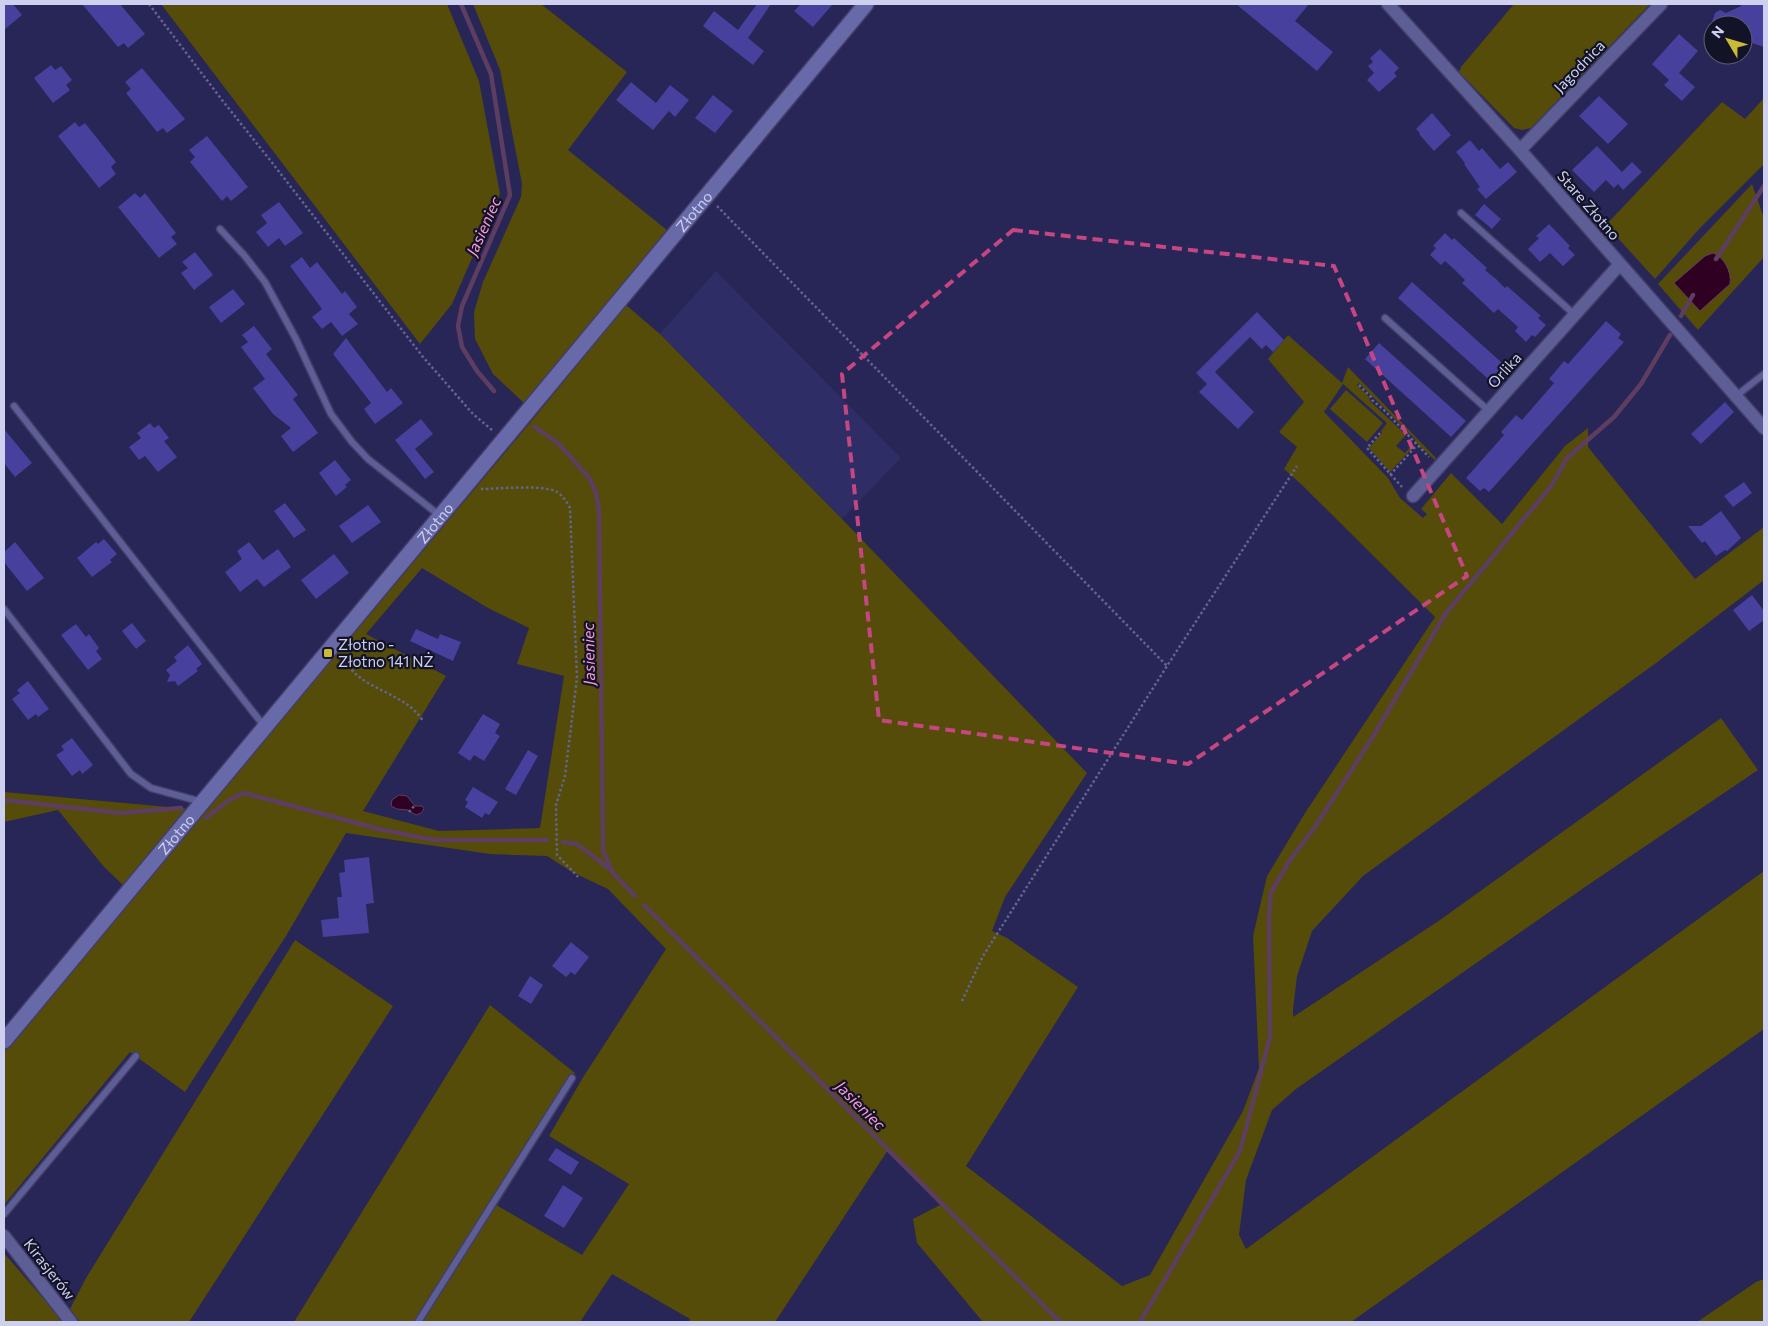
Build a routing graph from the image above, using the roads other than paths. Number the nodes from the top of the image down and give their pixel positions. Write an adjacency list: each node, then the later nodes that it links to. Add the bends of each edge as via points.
1 (866, 4): 16 (street, Złotno)
2 (1388, 4): 4 (street, Stare Złotno)
3 (1661, 4): 4 (street, Jagodnica)
4 (1520, 150): 7 (street, Stare Złotno)
5 (1461, 213): 8 (lane)
6 (220, 229): 16 (lane, via 265,282 326,405 352,442 368,459)
7 (1620, 264): 8 (street, Orlika); 11 (street, Stare Złotno)
8 (1576, 314): 13 (street, Orlika)
9 (1385, 318): 13 (lane)
10 (1764, 374): 11 (lane)
11 (1736, 396): 14 (street, Stare Złotno)
12 (14, 406): 18 (lane)
13 (1489, 411): 15 (street, Orlika)
14 (1764, 428)
15 (1413, 496)
16 (441, 516): 18 (street, Złotno)
17 (4, 609): 19 (lane, via 131,774 150,788)
18 (266, 728): 19 (street, Złotno)
19 (204, 802): 20 (street, Złotno)
20 (4, 1041)
21 (136, 1056): 23 (lane)
22 (572, 1078): 26 (lane)
23 (4, 1214)
24 (4, 1236): 25 (street, Kirasjerów)
25 (71, 1322)
26 (418, 1322)

